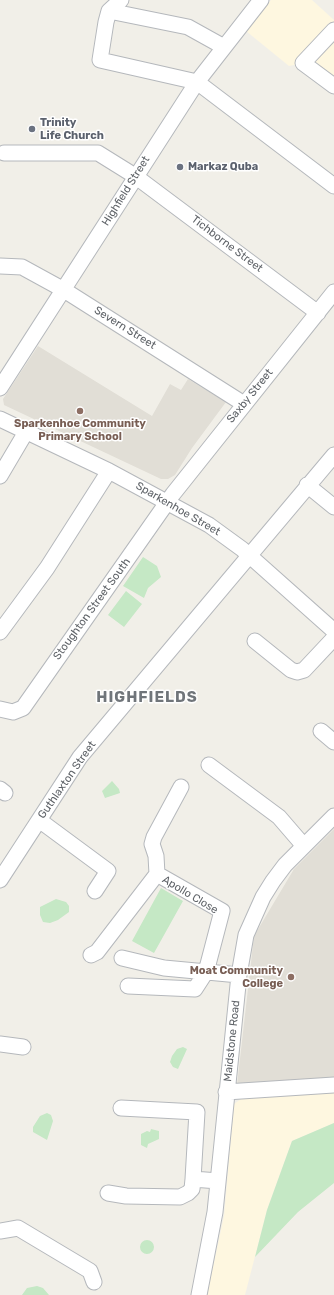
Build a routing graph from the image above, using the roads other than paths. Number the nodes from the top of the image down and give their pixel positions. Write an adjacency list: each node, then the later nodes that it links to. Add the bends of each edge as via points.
1 (121, 0): 3 (street)
2 (261, 0): 5 (street, Highfield Street)
3 (109, 12): 5 (street, via 188,27); 6 (street, via 100,60)
4 (334, 30): 7 (street, via 304,63)
5 (224, 47): 6 (street, Highfield Street)
6 (197, 82): 9 (street, Highfield Street); 10 (street)
7 (334, 86)
8 (4, 153): 9 (street, Tichborne Street, via 98,153)
9 (135, 176): 12 (street, Highfield Street); 14 (street, Tichborne Street)
10 (334, 186)
11 (0, 266): 12 (street, Severn Street, via 22,267)
12 (64, 290): 15 (street, Highfield Street); 16 (street, Severn Street)
13 (334, 292): 14 (street, Saxby Street)
14 (318, 313): 16 (street, Saxby Street)
15 (0, 388)
16 (244, 404): 23 (street, Saxby Street)
17 (0, 419): 20 (street, Sparkenhoe Street)
18 (23, 437): 21 (street)
19 (334, 455): 22 (street, Guthlaxton Street)
20 (110, 471): 23 (street, Sparkenhoe Street); 27 (street, via 47,568)
21 (0, 476)
22 (307, 485): 24 (street); 25 (street, Guthlaxton Street)
23 (169, 502): 25 (street, Sparkenhoe Street, via 209,525); 30 (street, Stoughton Street South, via 91,608 23,708)
24 (334, 506)
25 (249, 556): 26 (street, Sparkenhoe Street); 36 (street, Guthlaxton Street, via 80,757)
26 (334, 631)
27 (0, 632)
28 (334, 638): 29 (street, via 304,670 297,672)
29 (255, 641)
30 (6, 711)
31 (321, 731): 32 (street)
32 (334, 742)
33 (209, 765): 37 (street, via 279,817)
34 (181, 787): 39 (street, via 152,844)
35 (334, 816): 37 (street, Maidstone Road)
36 (40, 820): 38 (street, Guthlaxton Street); 41 (street, via 108,871)
37 (304, 846): 45 (street, Maidstone Road, via 285,865 263,897 246,935)
38 (5, 860): 40 (street, Guthlaxton Street)
39 (157, 874): 42 (street, Apollo Close, via 97,952); 44 (street, Apollo Close, via 222,911)
40 (0, 880)
41 (96, 891)
42 (91, 955)
43 (122, 958): 44 (street, via 164,968)
44 (206, 972): 45 (street); 46 (street, via 195,989)
45 (239, 975): 50 (street, Maidstone Road)
46 (128, 986)
47 (0, 1044): 48 (street)
48 (23, 1047)
49 (334, 1085): 50 (street)
50 (226, 1092): 53 (street, Maidstone Road)
51 (121, 1108): 52 (street, via 197,1112)
52 (193, 1180): 53 (street); 54 (street, via 192,1189 180,1197)
53 (218, 1181): 57 (street, Maidstone Road, via 210,1244)
54 (108, 1193)
55 (0, 1231): 56 (street, via 18,1228 90,1271)
56 (94, 1282)
57 (198, 1295)

